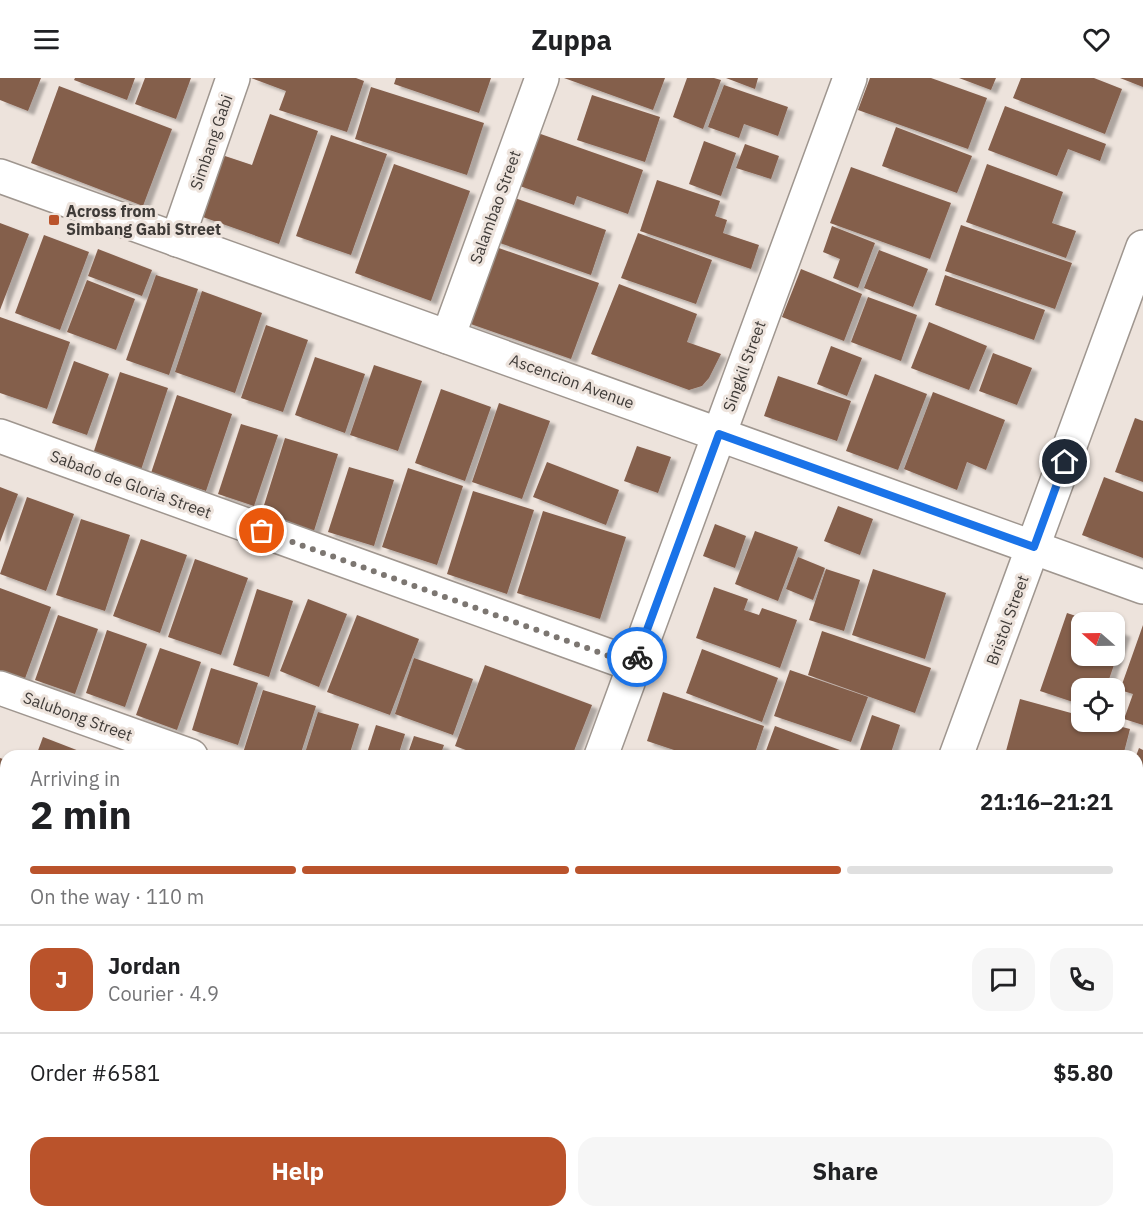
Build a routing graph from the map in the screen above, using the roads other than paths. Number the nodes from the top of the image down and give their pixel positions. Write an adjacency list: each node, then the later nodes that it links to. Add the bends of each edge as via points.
1 (233, 78): 5 (street, Simbang Gabi)
2 (542, 78): 7 (street, Salambao Street)
3 (850, 78): 8 (street, Singkil Street)
4 (0, 176): 5 (street, Ascencion Avenue)
5 (177, 240): 7 (street, Ascencion Avenue)
6 (1143, 247): 10 (street, Bristol Street)
7 (448, 337): 8 (street, Ascencion Avenue)
8 (719, 434): 10 (street, Ascencion Avenue); 12 (street, Singkil Street)
9 (0, 436): 12 (street, Sabado de Gloria Street)
10 (1034, 547): 11 (street, Ascencion Avenue); 16 (street, Bristol Street)
11 (1143, 587)
12 (634, 665): 15 (street, Singkil Street)
13 (0, 688): 14 (street, Salubong Street)
14 (173, 750)
15 (603, 750)
16 (958, 750)

